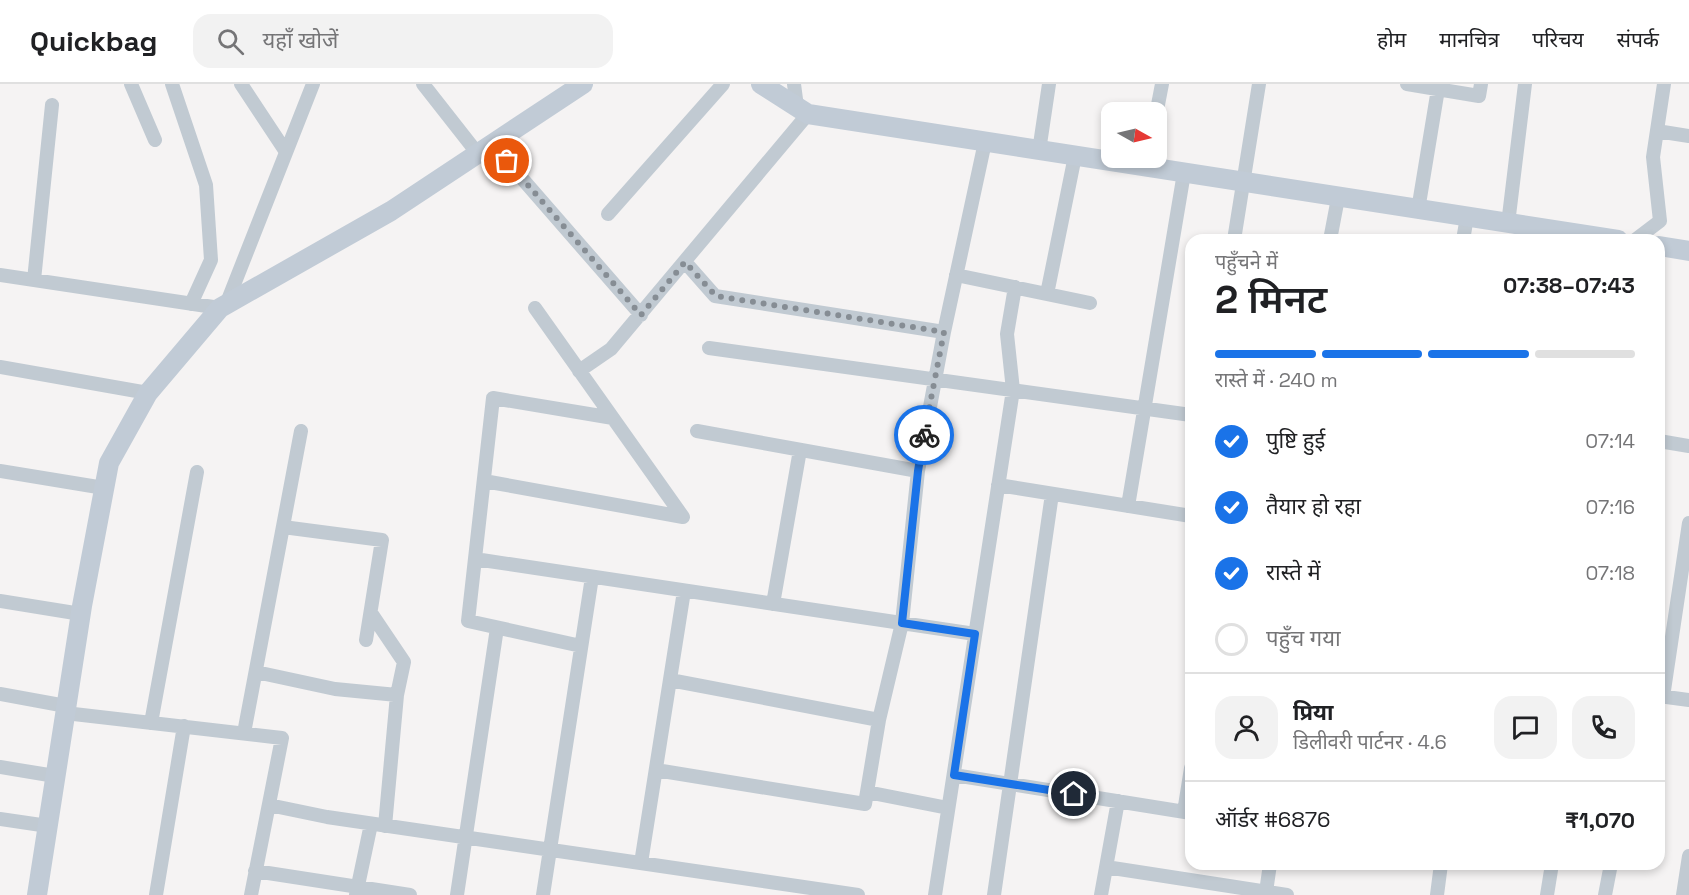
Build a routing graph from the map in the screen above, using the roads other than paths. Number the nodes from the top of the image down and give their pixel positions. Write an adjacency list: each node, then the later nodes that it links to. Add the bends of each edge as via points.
1 (131, 84): 23 (street)
2 (172, 84): 52 (street, via 206,185 211,260)
3 (241, 84): 27 (street)
4 (313, 84): 27 (street)
5 (423, 84): 25 (street)
6 (583, 84): 25 (street)
7 (723, 84): 35 (street)
8 (761, 84): 20 (street)
9 (794, 84): 20 (street)
10 (1049, 84): 26 (street)
11 (1162, 84): 18 (street)
12 (1259, 84): 32 (street)
13 (1407, 84): 17 (street)
14 (1481, 84): 17 (street, via 1479,96)
15 (1525, 84): 37 (street)
16 (1664, 84): 21 (street)
17 (1438, 89): 34 (street)
18 (1159, 102)
19 (52, 105): 48 (street)
20 (803, 111): 24 (street); 45 (street)
21 (1657, 131): 22 (street); 42 (street, via 1653,157 1660,221)
22 (1689, 136)
23 (155, 140)
24 (985, 142): 26 (street); 47 (street)
25 (485, 149): 53 (street, via 391,212); 55 (street)
26 (1039, 151): 28 (street)
27 (286, 152): 53 (street)
28 (1075, 156): 29 (street); 50 (street)
29 (1101, 159)
30 (1166, 168): 31 (street)
31 (1184, 173): 32 (street); 63 (street)
32 (1243, 183): 33 (street); 38 (street)
33 (1338, 198): 34 (street); 39 (street)
34 (1418, 210): 36 (street)
35 (608, 214)
36 (1467, 217): 37 (street); 40 (street)
37 (1508, 224): 41 (street)
38 (1235, 234)
39 (1331, 234)
40 (1464, 234)
41 (1553, 234)
42 (1643, 234)
43 (1665, 247): 44 (street)
44 (1689, 251)
45 (685, 262): 55 (street); 56 (street, via 716,296)
46 (0, 275): 48 (street)
47 (956, 275): 49 (street); 56 (street)
48 (33, 280): 52 (street)
49 (1015, 287): 50 (street); 61 (street, via 1007,333)
50 (1047, 294): 51 (street)
51 (1090, 303)
52 (191, 304): 53 (street)
53 (223, 306): 62 (street)
54 (535, 308): 59 (street)
55 (641, 315): 59 (street, via 611,349)
56 (944, 332): 60 (street)
57 (709, 348): 60 (street)
58 (0, 368): 62 (street)
59 (579, 371): 65 (street)
60 (935, 379): 61 (street); 72 (street)
61 (1013, 390): 63 (street); 75 (street)
62 (148, 393): 76 (street, via 109,463)
63 (1144, 408): 64 (street); 78 (street)
64 (1185, 414)
65 (613, 418): 74 (street, via 493,398); 74 (street, via 683,517)
66 (301, 431): 81 (street)
67 (697, 431): 70 (street)
68 (1665, 442): 69 (street)
69 (1689, 447)
70 (800, 450): 72 (street); 86 (street)
71 (0, 471): 76 (street)
72 (918, 471): 89 (street)
73 (197, 472): 103 (street)
74 (484, 481): 82 (street)
75 (998, 485): 77 (street); 91 (street)
76 (104, 488): 88 (street)
77 (1052, 494): 78 (street); 110 (street)
78 (1128, 506): 79 (street)
79 (1185, 512)
80 (1689, 523): 95 (street)
81 (283, 527): 87 (street, via 382,540); 94 (street)
82 (475, 559): 83 (street); 90 (street, via 468,621)
83 (592, 577): 84 (street); 93 (street)
84 (684, 591): 86 (street); 96 (street)
85 (0, 601): 88 (street)
86 (773, 604): 89 (street)
87 (371, 613): 92 (street); 98 (street, via 404,662)
88 (81, 615): 101 (street)
89 (902, 623): 91 (street); 102 (street)
90 (497, 628): 93 (street); 120 (street)
91 (975, 634): 108 (street)
92 (366, 640)
93 (581, 646): 121 (street)
94 (256, 672): 98 (street, via 335,689); 105 (street)
95 (1665, 672)
96 (670, 680): 102 (street); 107 (street)
97 (0, 694): 101 (street)
98 (397, 695): 119 (street)
99 (1665, 697): 100 (street)
100 (1689, 700)
101 (66, 709): 103 (street); 109 (street)
102 (879, 720): 111 (street)
103 (151, 723): 104 (street)
104 (184, 726): 105 (street); 133 (street)
105 (244, 733): 113 (street, via 282,738)
106 (0, 767): 109 (street)
107 (656, 770): 111 (street, via 865,804); 123 (street)
108 (954, 775): 110 (street); 114 (street)
109 (56, 776): 118 (street)
110 (1010, 784): 112 (street); 140 (street)
111 (867, 792): 114 (street)
112 (1118, 801): 115 (street); 124 (street)
113 (269, 805): 117 (street); 129 (street)
114 (948, 808): 139 (street)
115 (1185, 813)
116 (0, 819): 118 (street)
117 (370, 824): 119 (street); 130 (street)
118 (48, 826): 132 (street)
119 (385, 826): 120 (street)
120 (467, 838): 121 (street); 136 (street)
121 (550, 850): 123 (street); 137 (street)
122 (1689, 856): 146 (street)
123 (641, 863): 138 (street)
124 (1106, 867): 131 (street); 141 (street)
125 (1269, 870): 131 (street)
126 (1441, 870): 143 (street)
127 (1551, 870): 144 (street)
128 (1610, 870): 145 (street)
129 (255, 871): 130 (street); 134 (street)
130 (357, 891): 135 (street)
131 (1266, 892): 142 (street)
132 (37, 895)
133 (156, 895)
134 (250, 895)
135 (410, 895)
136 (457, 895)
137 (543, 895)
138 (858, 895)
139 (935, 895)
140 (994, 895)
141 (1101, 895)
142 (1287, 895)
143 (1437, 895)
144 (1547, 895)
145 (1605, 895)
146 (1683, 895)

